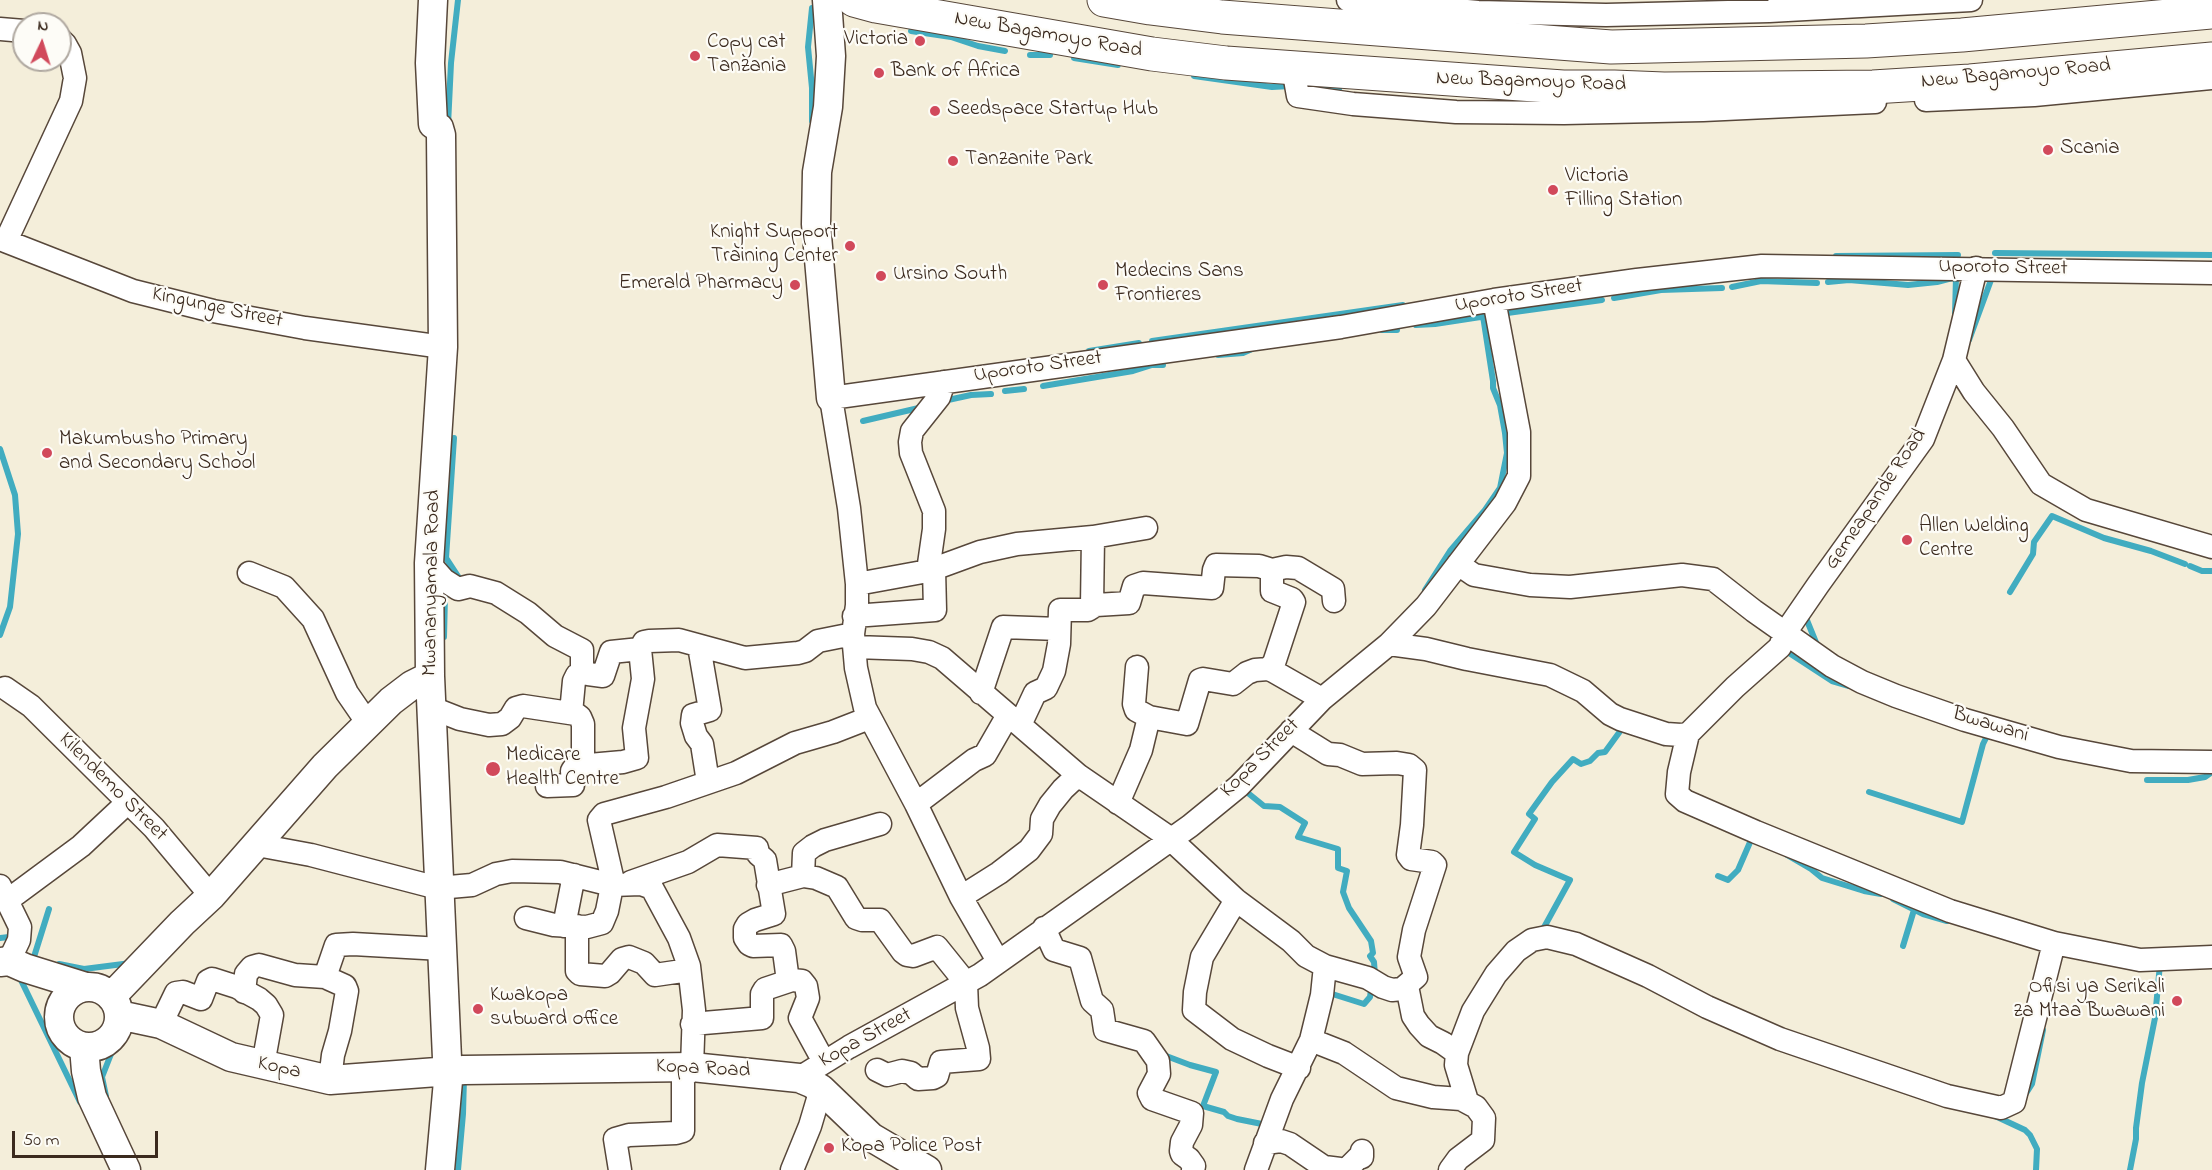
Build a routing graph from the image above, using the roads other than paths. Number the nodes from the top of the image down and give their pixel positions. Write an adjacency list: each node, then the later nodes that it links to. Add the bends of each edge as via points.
1 (433, 0): 16 (street, Mwananyamala Road, via 430,63 432,122 441,135)
2 (827, 0): 19 (street, via 831,56 828,107 817,172 816,224)
3 (854, 0): 11 (highway, New Bagamoyo Road, via 1152,54)
4 (1104, 0): 7 (highway, New Bagamoyo Road, via 1222,17 1611,47 1866,41)
5 (1348, 0): 6 (street, via 1478,12 1606,15)
6 (1971, 0)
7 (2212, 12)
8 (2212, 59): 11 (highway, New Bagamoyo Road, via 1873,87 1614,87)
9 (72, 63): 12 (street, via 75,78 71,101)
10 (2212, 78): 11 (street, via 2034,95 1702,110)
11 (1564, 100)
12 (3, 240): 16 (street, Kingunge Street, via 133,291 213,311)
13 (1976, 268): 14 (street, Uporoto Street); 15 (street, Uporoto Street, via 1762,266); 17 (street, Gemeapande Road)
14 (2212, 273)
15 (1494, 300): 18 (street, Uporoto Street, via 1341,327); 24 (street, Kopa Street, via 1519,432 1519,476 1505,503)
16 (443, 346): 23 (street, Mwananyamala Road)
17 (1954, 360): 22 (street, via 2041,484 2086,510); 33 (street, Gemeapande Road, via 1923,439)
18 (944, 382): 19 (street, Uporoto Street); 25 (street, via 939,397 912,431 910,442 910,453 934,511)
19 (831, 398): 28 (street)
20 (1146, 528): 21 (street)
21 (1094, 537): 25 (street, via 1017,544 980,552); 30 (street)
22 (2212, 547)
23 (429, 563): 39 (street, via 458,589 470,586 496,592 555,636 582,650); 40 (street, Mwananyamala Road)
24 (1458, 564): 33 (street, Bwawani, via 1474,575 1570,587 1703,576 1719,581 1734,597); 34 (street, Kopa Street, via 1426,606)
25 (931, 570): 28 (street); 32 (street, via 935,610)
26 (1272, 570): 29 (street, via 1292,566 1317,577 1333,589); 30 (street, via 1216,565 1212,588 1143,583 1134,586 1129,603); 38 (street, via 1272,591 1294,602 1274,663)
27 (249, 573): 49 (street, via 284,587 313,619 347,693)
28 (857, 584): 32 (street)
29 (1334, 601)
30 (1092, 606): 31 (street, via 1088,610 1060,610)
31 (1059, 629): 42 (street, via 1003,627); 48 (street, via 1054,671 1046,688 1035,693)
32 (854, 632): 35 (street, via 822,639 803,652 779,656 745,658); 42 (street, via 942,658); 47 (street, via 858,682)
33 (1785, 633): 51 (street, Gemeapande Road, via 1780,647); 52 (street, Bwawani, via 1862,682 1975,723 2059,747 2131,761)
34 (1389, 644): 43 (street, Kopa Street); 51 (street, via 1426,648 1550,675 1583,691 1620,719 1666,734)
35 (699, 646): 36 (street, via 666,639 644,642); 55 (street, via 710,710 693,716 692,723 702,744)
36 (640, 649): 39 (street, via 611,652 603,676); 53 (street, via 643,679 634,730 637,759)
37 (1137, 668): 46 (street, via 1134,704 1136,710)
38 (1268, 669): 43 (street); 46 (street, via 1247,673 1233,684 1200,680 1186,724)
39 (582, 673): 45 (street, via 574,681)
40 (430, 676): 44 (street, Mwananyamala Road); 49 (street, via 412,685)
41 (5, 688): 57 (street, Kilendemo Street, via 31,706)
42 (981, 693): 48 (street)
43 (1322, 699): 50 (street, Kopa Street)
44 (432, 708): 45 (street, via 460,719 489,724 502,723 523,706); 67 (street, Mwananyamala Road)
45 (571, 713): 53 (street, via 582,720)
46 (1149, 717): 58 (street, via 1141,750)
47 (869, 718): 55 (street, via 795,743 736,773); 59 (street)
48 (1014, 720): 54 (street); 59 (street, via 985,755)
49 (369, 725): 62 (street, via 325,766)
50 (1291, 731): 61 (street, Kopa Street, via 1239,786); 85 (street, via 1328,754 1340,754 1362,764 1409,765 1414,770 1408,855 1435,866 1409,957 1416,977)
51 (1688, 734): 75 (street, via 1676,785 1677,794 1685,801 1950,911)
52 (2212, 762)
53 (583, 766): 56 (street, via 574,768 573,784)
54 (1078, 775): 58 (street); 70 (street, via 1050,805 1042,819 1041,834 1029,850)
55 (708, 782): 65 (street, via 600,817)
56 (547, 786)
57 (127, 802): 68 (street, via 81,846); 69 (street, Kilendemo Street)
58 (1118, 803): 61 (street)
59 (916, 804): 70 (street)
60 (880, 824): 64 (street, via 813,846 804,853)
61 (1171, 839): 71 (street); 74 (street, Kopa Street)
62 (257, 845): 67 (street); 69 (street)
63 (574, 875): 65 (street); 67 (street, via 512,871 472,885); 73 (street)
64 (803, 876): 66 (street); 84 (street, via 837,887 856,918 880,920 907,955 937,947)
65 (620, 885): 66 (street, via 688,862 712,847 726,844 757,848 765,860); 73 (street, via 602,923); 81 (street, via 652,888 679,938)
66 (768, 885): 83 (street, via 774,914 748,924 745,938 753,946 781,945)
67 (438, 888): 76 (street, Mwananyamala Road)
68 (4, 893): 79 (street, via 20,927)
69 (211, 896): 87 (street)
70 (961, 897): 78 (street)
71 (1236, 900): 80 (street, via 1306,956); 96 (street, via 1202,957 1194,1010 1232,1039)
72 (526, 918): 73 (street)
73 (571, 926): 81 (street, via 580,974 605,976 629,957 644,963 655,975)
74 (1044, 928): 78 (street, Kopa Street); 109 (street, via 1054,950 1080,958 1092,1001 1102,1010 1105,1030 1144,1041 1158,1060 1159,1074 1149,1093 1152,1099 1192,1113 1181,1150)
75 (2054, 944): 77 (street, via 2140,960); 93 (street, via 2014,1102 2001,1108 1947,1096 1780,1039 1576,944 1547,937 1532,940 1516,951 1496,974 1473,1011)
76 (442, 949): 82 (street, via 336,945); 98 (street, Mwananyamala Road)
77 (2212, 957)
78 (998, 961): 84 (street, Kopa Street)
79 (11, 964): 87 (street, Kopa); 88 (street)
80 (1325, 966): 85 (street, via 1392,990); 91 (street)
81 (689, 970): 90 (street)
82 (326, 977): 86 (street, via 296,975 259,965 246,974); 100 (street, via 345,986 347,991)
83 (789, 981): 90 (street, via 765,989 762,1018); 99 (street, via 802,981 806,986 808,998 800,1018)
84 (966, 983): 97 (street, via 967,1008 979,1059 941,1062 933,1078 918,1079 902,1071 886,1075); 99 (street, Kopa Street)
85 (1407, 986): 93 (street, via 1413,1016 1419,1025)
86 (244, 992): 89 (street, via 209,980 201,999 176,993); 94 (street, via 259,999 272,1015)
87 (105, 1000): 88 (street, via 71,992); 89 (street, Kopa); 92 (street, via 118,1025 106,1042)
88 (61, 1005): 92 (street, via 58,1014 63,1032 69,1040)
89 (161, 1024): 94 (street, Kopa, via 231,1057)
90 (692, 1024): 95 (street)
91 (1311, 1040): 96 (street); 101 (street, via 1344,1053 1396,1088)
92 (84, 1047): 104 (street, via 92,1097)
93 (1456, 1053): 101 (street, via 1457,1074)
94 (263, 1065): 100 (street, Kopa)
95 (692, 1067): 98 (street, Kopa Road); 99 (street, Kopa Road); 106 (street, via 683,1079 683,1131 615,1139)
96 (1299, 1068): 102 (street)
97 (876, 1070)
98 (447, 1073): 100 (street, Kopa); 105 (street, Mwananyamala Road)
99 (815, 1076): 107 (street, via 810,1126); 108 (street, via 872,1137)
100 (330, 1080)
101 (1467, 1101): 111 (street, via 1482,1113 1483,1140)
102 (1265, 1143): 103 (street, via 1290,1144 1324,1167 1340,1170 1346,1170 1362,1157); 110 (street)
103 (1362, 1151)
104 (126, 1170)
105 (440, 1170)
106 (620, 1170)
107 (792, 1170)
108 (927, 1170)
109 (1193, 1170)
110 (1256, 1170)
111 (1450, 1170)

